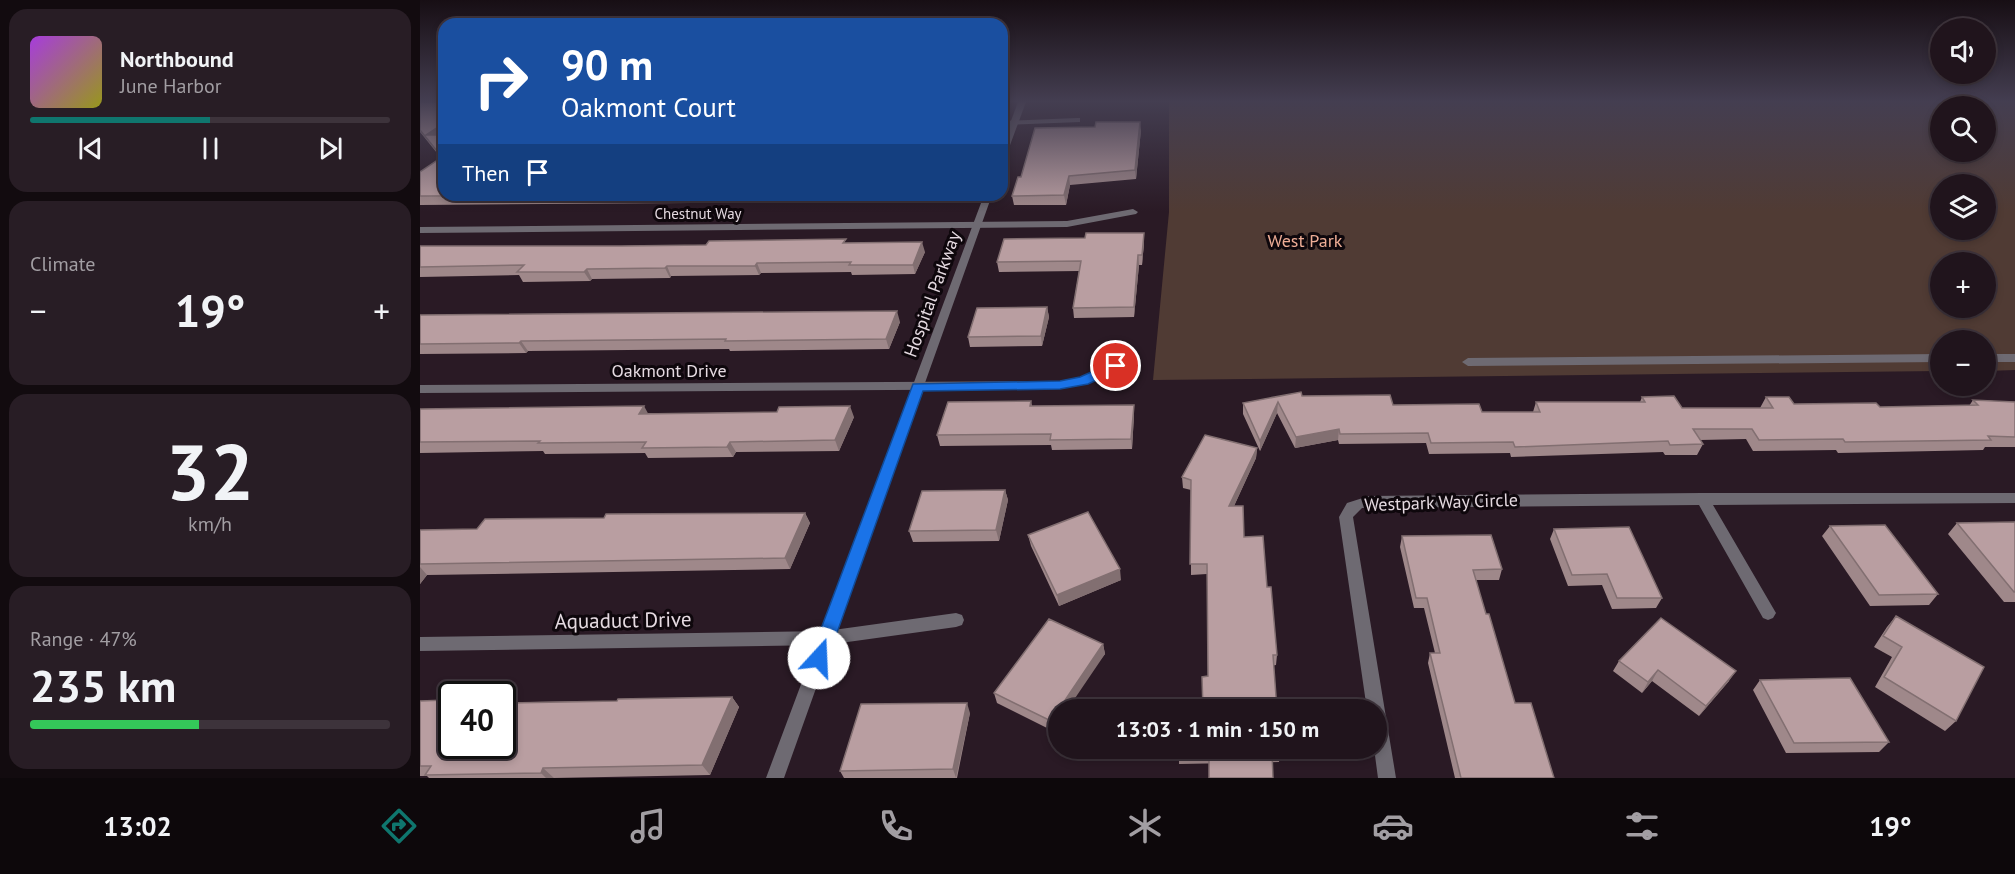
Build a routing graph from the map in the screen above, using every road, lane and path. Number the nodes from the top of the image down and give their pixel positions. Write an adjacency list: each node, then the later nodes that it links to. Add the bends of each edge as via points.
1 (986, 201): 3 (street, Hospital Parkway)
2 (1133, 212): 3 (street, Chestnut Way, via 1067,224)
3 (976, 226): 4 (street, Chestnut Way); 10 (street, Hospital Parkway)
4 (420, 230)
5 (1930, 358): 8 (street)
6 (1996, 358): 7 (street)
7 (2015, 358)
8 (1468, 362)
9 (1116, 366): 10 (street, Oakmont Drive, via 1083,381 1060,385)
10 (918, 387): 11 (street, Oakmont Drive); 16 (street, Hospital Parkway)
11 (420, 388)
12 (1702, 498): 13 (street, Westpark Way Circle); 14 (street); 18 (street, Westpark Way Circle, via 1355,504 1346,517)
13 (2015, 498)
14 (1768, 613)
15 (956, 620): 16 (street, Aquaduct Drive)
16 (826, 638): 17 (street, Aquaduct Drive); 20 (street, Hospital Parkway)
17 (420, 644)
18 (1374, 699)
19 (1384, 759): 21 (street)
20 (775, 778)
21 (1387, 778)

